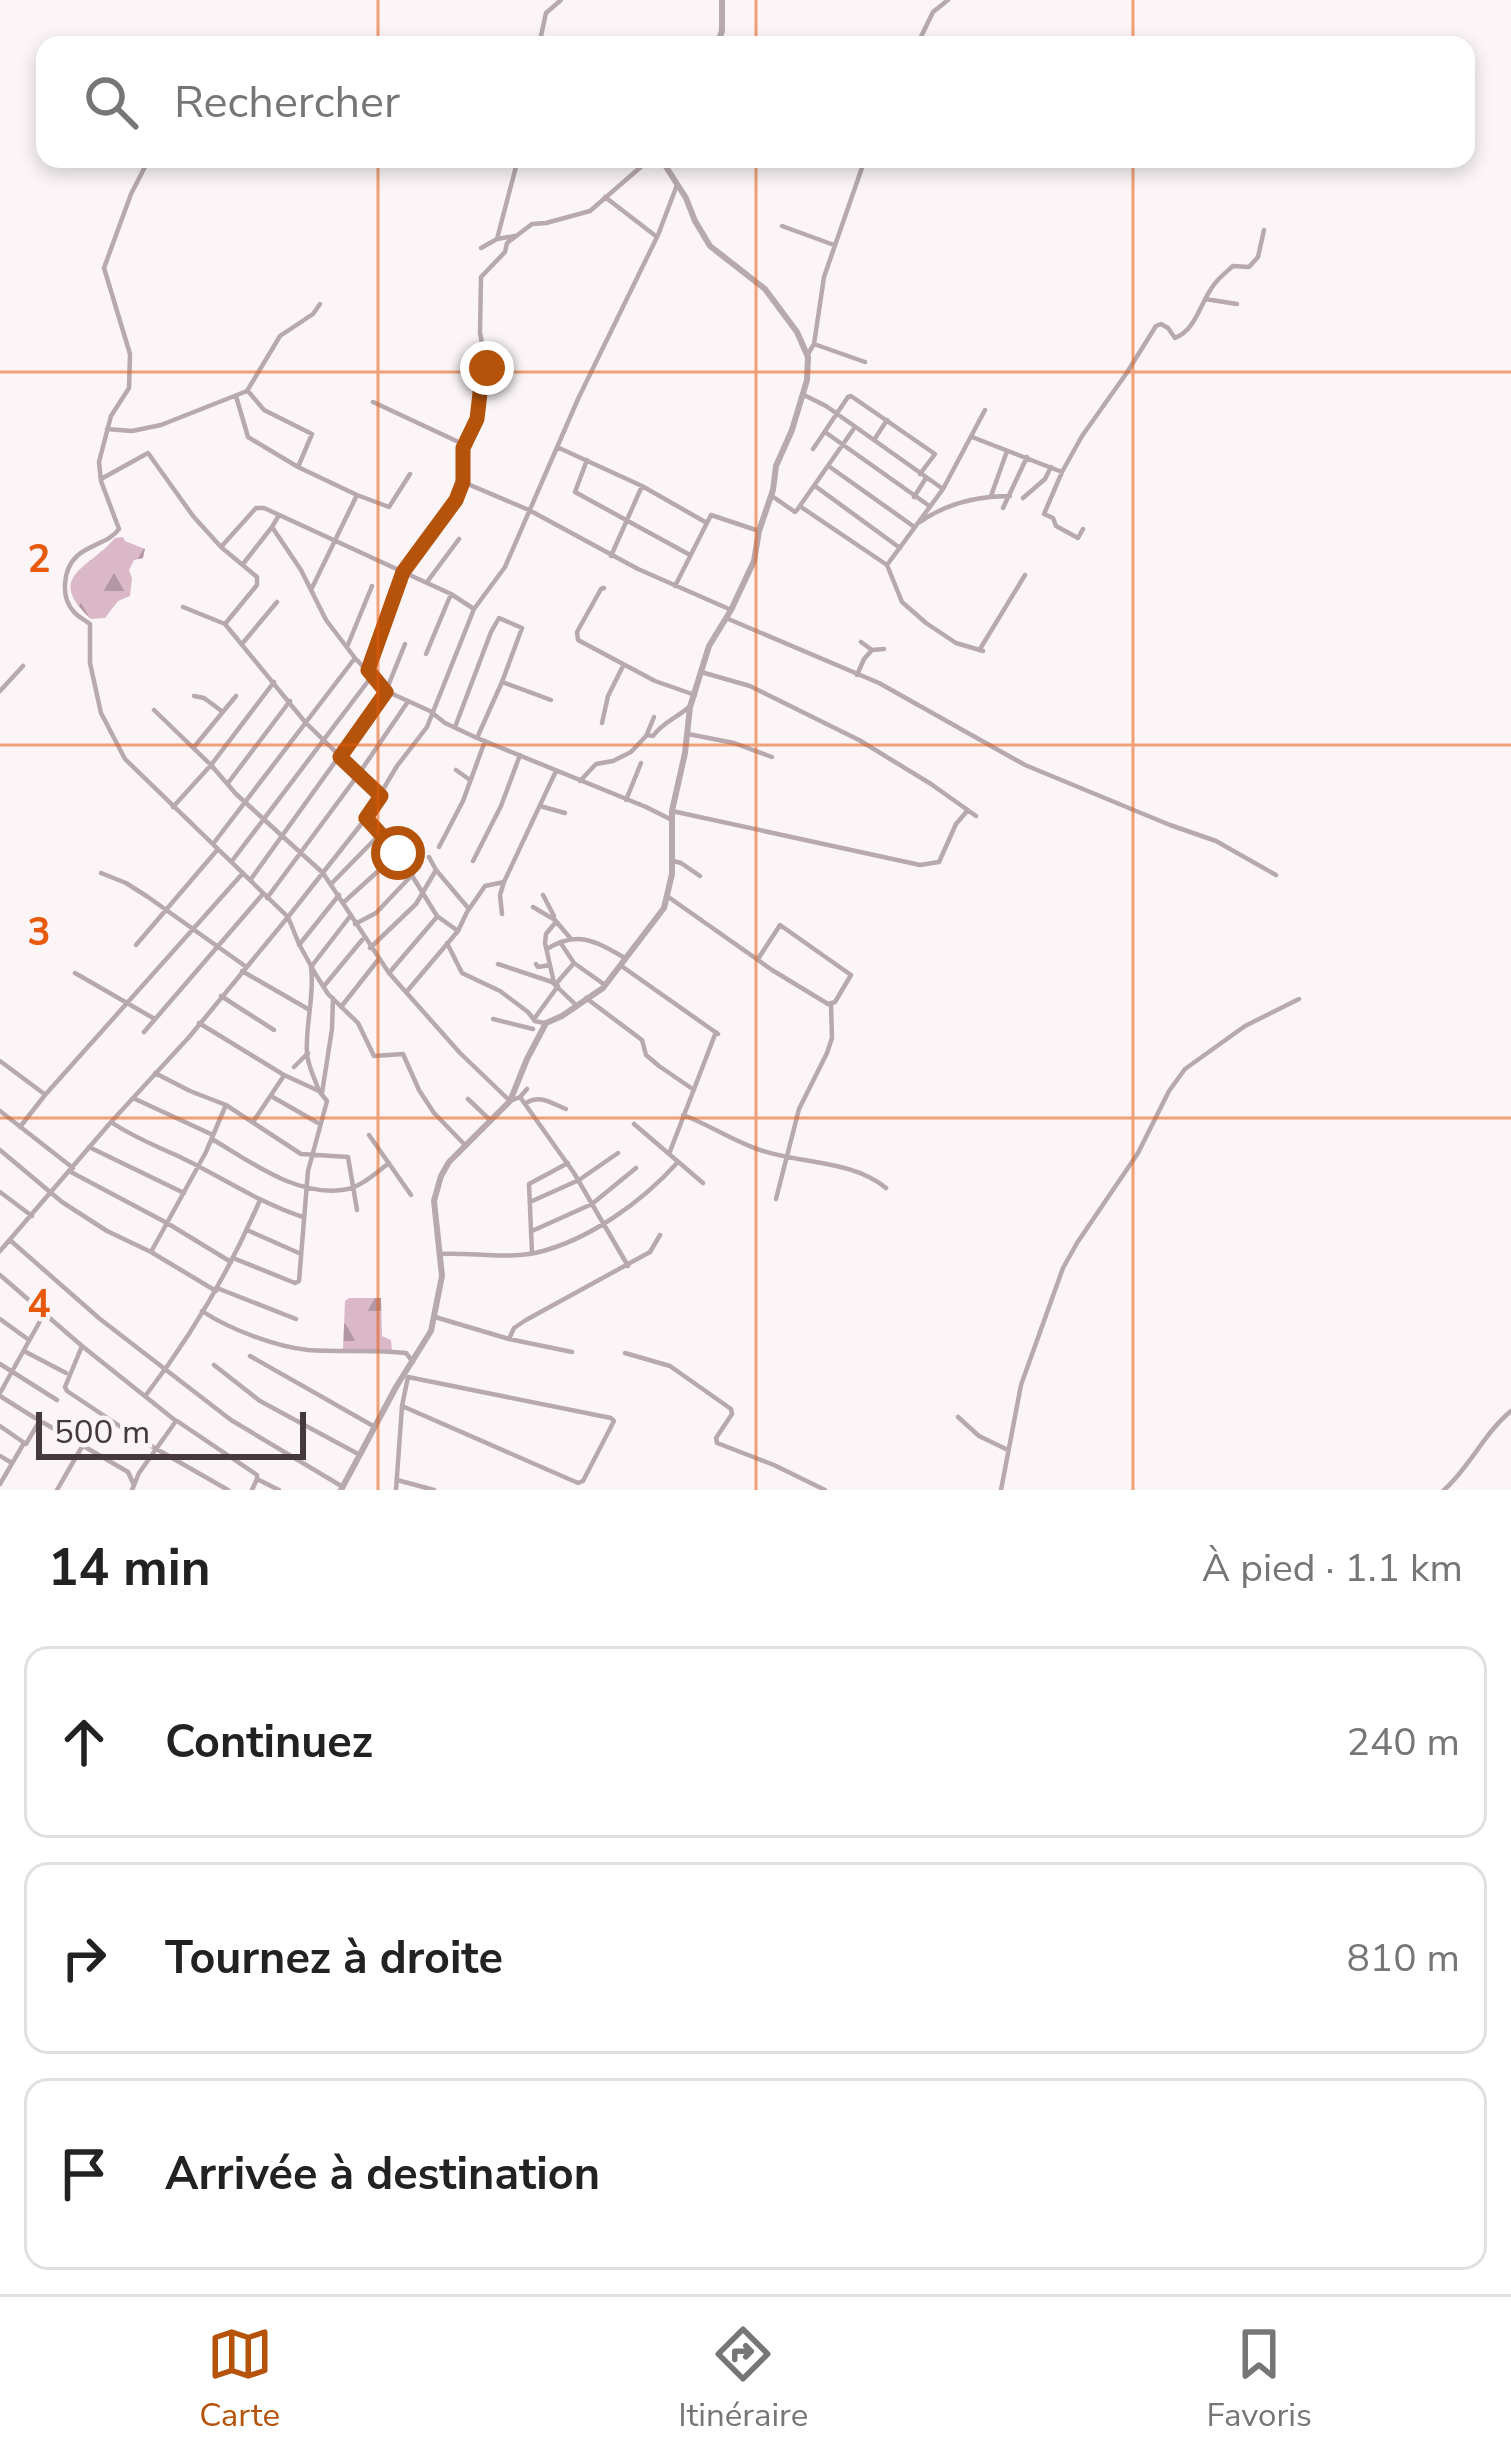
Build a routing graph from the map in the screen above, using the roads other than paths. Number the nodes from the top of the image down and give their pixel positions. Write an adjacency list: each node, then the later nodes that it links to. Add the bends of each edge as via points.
1 (561, 0): 4 (street, via 546,13)
2 (722, 0): 5 (street)
3 (948, 0): 6 (street)
4 (540, 36)
5 (720, 36)
6 (921, 36)
7 (144, 168): 35 (street, via 104,268 130,354 129,388)
8 (516, 168): 18 (street)
9 (644, 168): 13 (street)
10 (663, 168): 12 (street)
11 (862, 168): 19 (street)
12 (677, 185): 17 (street); 25 (street, via 710,246 765,289)
13 (605, 197): 16 (street, via 590,211 532,224); 17 (street)
14 (782, 226): 19 (street)
15 (1264, 230): 21 (street, via 1250,267 1232,266)
16 (516, 236): 18 (street); 39 (street, via 481,277 487,368)
17 (657, 237): 40 (street)
18 (497, 239): 20 (street)
19 (834, 244): 24 (street)
20 (481, 248)
21 (1205, 299): 23 (street); 49 (street, via 1178,338 1156,326)
22 (320, 304): 27 (street, via 280,336)
23 (1237, 304)
24 (814, 344): 25 (street); 26 (street)
25 (807, 355): 28 (street)
26 (865, 362)
27 (247, 391): 29 (street); 47 (street, via 264,410 312,434)
28 (803, 394): 32 (street); 58 (street)
29 (236, 396): 35 (street, via 161,424); 47 (street, via 248,437)
30 (373, 402): 39 (street)
31 (985, 410): 37 (street)
32 (838, 416): 33 (street, via 851,396); 34 (street); 36 (street)
33 (887, 420): 38 (street); 51 (street, via 935,454)
34 (855, 427): 38 (street); 41 (street)
35 (107, 429): 52 (street)
36 (825, 432): 41 (street); 42 (street)
37 (971, 436): 43 (street); 56 (street)
38 (874, 440): 51 (street)
39 (465, 445): 53 (street)
40 (557, 447): 45 (street); 66 (street)
41 (842, 447): 46 (street); 61 (street)
42 (813, 449)
43 (1007, 450): 44 (street); 59 (street)
44 (1027, 458): 48 (street); 60 (street)
45 (587, 460): 55 (street); 68 (street, via 574,492)
46 (830, 466): 54 (street); 70 (street)
47 (298, 467): 57 (street)
48 (1051, 467): 49 (street); 62 (street)
49 (1062, 472): 72 (street, via 1044,514 1078,538)
50 (410, 474): 57 (street, via 389,507)
51 (923, 476): 56 (street); 61 (street)
52 (100, 479): 76 (street, via 148,453); 146 (street, via 118,533 79,553 66,573 66,596 90,624 100,713 125,758)
53 (463, 482): 66 (street); 82 (street)
54 (814, 486): 63 (street); 77 (street)
55 (642, 487): 68 (street); 69 (street)
56 (943, 489): 64 (street)
57 (357, 495): 75 (street)
58 (771, 495): 63 (street, via 795,512); 73 (street)
59 (991, 496): 60 (street); 70 (street)
60 (1010, 496): 65 (street)
61 (914, 497): 64 (street)
62 (1023, 498)
63 (801, 506): 81 (street)
64 (929, 506): 70 (street)
65 (1003, 508)
66 (529, 510): 79 (street); 92 (street, via 506,567)
67 (279, 515): 71 (street); 75 (street); 76 (street, via 256,508)
68 (627, 520): 78 (street); 79 (street)
69 (706, 523): 73 (street, via 711,515); 78 (street)
70 (916, 525): 77 (street)
71 (272, 527): 80 (street); 88 (street)
72 (1083, 530)
73 (759, 531): 93 (street)
74 (459, 539): 84 (street)
75 (333, 540): 82 (street); 88 (street)
76 (221, 547): 80 (street)
77 (900, 548): 81 (street)
78 (690, 554): 86 (street)
79 (611, 556): 86 (street)
80 (242, 564): 94 (street, via 258,581)
81 (887, 565): 83 (street, via 902,602 956,643 982,650)
82 (403, 572): 84 (street); 106 (street)
83 (1025, 574)
84 (427, 582): 89 (street)
85 (372, 586): 98 (street)
86 (675, 586): 93 (street)
87 (604, 588): 104 (street, via 575,637)
88 (311, 590): 98 (street)
89 (451, 594): 92 (street); 101 (street)
90 (277, 602): 96 (street)
91 (183, 607): 94 (street)
92 (474, 609): 121 (street)
93 (728, 614): 105 (street); 107 (street)
94 (225, 624): 96 (street)
95 (862, 642): 100 (street)
96 (242, 644): 108 (street)
97 (405, 644): 111 (street)
98 (346, 647): 102 (street)
99 (884, 649): 100 (street)
100 (872, 650): 107 (street)
101 (426, 654)
102 (355, 658): 106 (street); 123 (street)
103 (23, 666): 110 (street)
104 (623, 666): 112 (street); 124 (street)
105 (701, 672): 112 (street); 147 (street, via 750,686 859,740)
106 (370, 673): 111 (street); 129 (street)
107 (857, 675): 171 (street, via 1025,765 1216,841)
108 (274, 682): 116 (street); 135 (street)
109 (502, 682): 115 (street); 125 (street, via 522,628 499,618); 128 (street)
110 (0, 692)
111 (386, 692): 117 (street); 132 (street)
112 (694, 695): 118 (street)
113 (236, 696): 120 (street)
114 (194, 697): 120 (street)
115 (551, 700)
116 (290, 701): 123 (street); 141 (street)
117 (407, 703): 121 (street); 138 (street)
118 (691, 707): 126 (street); 127 (street)
119 (154, 710): 130 (street)
120 (223, 712): 130 (street)
121 (433, 716): 125 (street); 142 (street)
122 (654, 717): 127 (street)
123 (305, 722): 129 (street); 144 (street)
124 (602, 723)
125 (455, 727): 128 (street)
126 (688, 734): 133 (street); 149 (street)
127 (647, 735): 140 (street)
128 (481, 739): 131 (street); 139 (street)
129 (322, 740): 132 (street); 150 (street)
130 (193, 748): 135 (street)
131 (520, 755): 137 (street); 164 (street)
132 (340, 757): 138 (street); 156 (street)
133 (772, 757)
134 (641, 763): 143 (street)
135 (211, 765): 141 (street); 146 (street)
136 (456, 770): 139 (street)
137 (556, 771): 140 (street); 145 (street)
138 (358, 775): 142 (street); 160 (street)
139 (470, 780): 155 (street)
140 (580, 782): 143 (street)
141 (228, 784): 144 (street)
142 (381, 796): 152 (street)
143 (626, 800): 149 (street)
144 (245, 801): 150 (street); 158 (street)
145 (540, 806): 148 (street); 174 (street)
146 (173, 807): 158 (street)
147 (968, 810): 149 (street, via 939,862 920,865); 151 (street)
148 (565, 813)
149 (672, 816): 165 (street)
150 (264, 817): 156 (street); 163 (street)
151 (976, 817)
152 (366, 818): 154 (street); 169 (street)
153 (436, 829): 155 (street)
154 (381, 832): 161 (street); 175 (street)
155 (446, 834): 159 (street)
156 (284, 836): 160 (street); 173 (street)
157 (409, 837): 161 (street)
158 (216, 847): 163 (street); 183 (street)
159 (439, 847)
160 (301, 852): 169 (street); 178 (street)
161 (398, 853): 170 (street); 180 (street)
162 (429, 857): 166 (street)
163 (232, 861): 168 (street)
164 (473, 861)
165 (673, 862): 172 (street); 179 (street)
166 (436, 870): 176 (street); 182 (street)
167 (101, 873): 183 (street)
168 (243, 873): 173 (street); 190 (street)
169 (323, 873): 175 (street); 186 (street)
170 (413, 874): 176 (street); 189 (street)
171 (1276, 875)
172 (700, 876)
173 (251, 880): 178 (street)
174 (504, 882): 182 (street, via 485,886); 184 (street)
175 (332, 883): 180 (street)
176 (424, 892): 187 (street); 200 (street)
177 (543, 895): 188 (street)
178 (265, 896): 186 (street); 199 (street)
179 (667, 896): 203 (street); 205 (street)
180 (341, 898): 185 (street); 197 (street)
181 (533, 907): 188 (street)
182 (469, 909): 191 (street)
183 (165, 911): 190 (street); 196 (street)
184 (502, 914)
185 (351, 915): 189 (street); 210 (street)
186 (288, 916): 197 (street); 211 (street)
187 (437, 916): 191 (street); 213 (street)
188 (555, 921): 193 (street); 201 (street)
189 (355, 923): 192 (street)
190 (191, 930): 199 (street); 222 (street)
191 (458, 931): 195 (street)
192 (364, 938): 200 (street); 216 (street)
193 (571, 939): 194 (street); 198 (street)
194 (560, 942): 201 (street); 208 (street)
195 (447, 943): 217 (street); 230 (street, via 463,973 500,991)
196 (136, 945)
197 (299, 945): 210 (street)
198 (598, 945): 202 (street); 205 (street)
199 (218, 946): 211 (street); 228 (street)
200 (370, 948): 204 (street)
201 (548, 949): 209 (street)
202 (588, 953)
203 (758, 959): 224 (street); 224 (street, via 780,925 851,976)
204 (378, 960): 213 (street); 225 (street)
205 (622, 961): 215 (street); 241 (street, via 717,1033)
206 (498, 964): 214 (street)
207 (536, 964): 209 (street)
208 (574, 964): 214 (street); 215 (street)
209 (550, 965): 214 (street)
210 (311, 967): 216 (street); 226 (street)
211 (243, 968): 219 (street); 226 (street)
212 (75, 973): 222 (street)
213 (388, 973): 217 (street)
214 (556, 985): 223 (street); 230 (street)
215 (605, 985): 218 (street)
216 (324, 986): 220 (street)
217 (406, 992): 248 (street)
218 (586, 995): 223 (street); 241 (street)
219 (221, 996): 229 (street); 232 (street)
220 (332, 998): 225 (street); 242 (street)
221 (1299, 999): 337 (street, via 1245,1026 1185,1069 1169,1091 1063,1268 1021,1385)
222 (127, 1003): 228 (street); 243 (street)
223 (576, 1005): 231 (street)
224 (831, 1005): 267 (street, via 832,1038)
225 (341, 1006): 261 (street, via 374,1056 405,1056 434,1113)
226 (308, 1009): 235 (street)
227 (494, 1019): 230 (street)
228 (155, 1020): 233 (street)
229 (199, 1023): 238 (street); 239 (street)
230 (534, 1023): 231 (street); 234 (street)
231 (546, 1023): 234 (street)
232 (274, 1030)
233 (144, 1032)
234 (531, 1050): 248 (street)
235 (308, 1052): 237 (street); 242 (street)
236 (0, 1060): 243 (street)
237 (294, 1067)
238 (155, 1073): 245 (street); 249 (street)
239 (284, 1076): 242 (street); 244 (street)
240 (527, 1090): 247 (street)
241 (694, 1090): 252 (street)
242 (320, 1092): 256 (street, via 327,1101)
243 (45, 1094): 258 (street)
244 (271, 1096): 255 (street); 256 (street)
245 (133, 1098): 254 (street); 260 (street)
246 (468, 1099): 253 (street)
247 (523, 1100): 248 (street); 250 (street); 270 (street)
248 (510, 1101): 253 (street)
249 (226, 1106): 255 (street); 260 (street)
250 (566, 1108)
251 (0, 1111): 258 (street)
252 (682, 1115): 265 (street); 267 (street)
253 (491, 1120): 261 (street)
254 (111, 1122): 262 (street); 271 (street)
255 (253, 1122): 266 (street)
256 (320, 1124): 266 (street)
257 (634, 1124): 265 (street)
258 (20, 1127): 273 (street)
259 (369, 1135): 269 (street)
260 (212, 1137): 271 (street); 276 (street)
261 (466, 1146): 300 (street, via 444,1168 436,1191)
262 (89, 1147): 273 (street); 281 (street)
263 (0, 1150): 280 (street)
264 (618, 1153): 274 (street)
265 (669, 1154): 268 (street)
266 (311, 1156): 276 (street); 278 (street, via 348,1157)
267 (784, 1158): 277 (street, via 864,1173); 283 (street)
268 (679, 1162): 275 (street); 290 (street)
269 (389, 1163): 278 (street); 282 (street)
270 (568, 1163): 274 (street); 285 (street, via 531,1181)
271 (198, 1167): 281 (street); 284 (street)
272 (636, 1168): 286 (street)
273 (71, 1170): 280 (street); 291 (street)
274 (579, 1180): 285 (street); 286 (street)
275 (704, 1183)
276 (306, 1187): 278 (street); 289 (street)
277 (886, 1188)
278 (351, 1189): 287 (street)
279 (0, 1192): 288 (street)
280 (52, 1192): 288 (street); 297 (street)
281 (184, 1193): 291 (street)
282 (411, 1195)
283 (776, 1198)
284 (260, 1200): 289 (street); 292 (street)
285 (530, 1202): 293 (street)
286 (592, 1204): 290 (street); 293 (street)
287 (357, 1210)
288 (32, 1216): 295 (street)
289 (303, 1217): 299 (street)
290 (604, 1222): 298 (street); 302 (street)
291 (166, 1223): 297 (street); 301 (street)
292 (247, 1230): 299 (street); 301 (street)
293 (532, 1231): 298 (street)
294 (660, 1235): 302 (street)
295 (7, 1239): 296 (street); 320 (street)
296 (0, 1251)
297 (151, 1252): 304 (street)
298 (532, 1253): 300 (street)
299 (301, 1254): 301 (street, via 295,1283)
300 (439, 1254): 307 (street)
301 (232, 1260): 304 (street)
302 (628, 1266): 310 (street, via 526,1320)
303 (0, 1275): 306 (street)
304 (216, 1289): 305 (street); 309 (street)
305 (202, 1311): 317 (street, via 286,1346 406,1353); 320 (street)
306 (45, 1313): 311 (street); 312 (street)
307 (435, 1317): 310 (street); 317 (street)
308 (0, 1318): 311 (street)
309 (296, 1319)
310 (509, 1339): 314 (street)
311 (29, 1340): 313 (street)
312 (82, 1346): 322 (street); 325 (street)
313 (24, 1351): 321 (street); 322 (street)
314 (572, 1352)
315 (625, 1353): 352 (street, via 670,1366 731,1409 717,1443)
316 (250, 1356): 333 (street)
317 (413, 1362): 323 (street)
318 (0, 1364): 321 (street)
319 (214, 1366): 338 (street)
320 (166, 1369): 325 (street); 345 (street)
321 (12, 1373): 324 (street); 326 (street)
322 (69, 1375): 336 (street, via 67,1391)
323 (406, 1375): 327 (street); 327 (street, via 614,1421 578,1483); 333 (street)
324 (0, 1395): 330 (street)
325 (146, 1395): 331 (street)
326 (57, 1400)
327 (402, 1406): 342 (street)
328 (1511, 1411): 354 (street)
329 (958, 1417): 337 (street)
330 (35, 1418)
331 (176, 1421): 336 (street); 341 (street)
332 (0, 1426): 334 (street)
333 (375, 1426): 338 (street)
334 (25, 1443): 335 (street, via 41,1422); 340 (street)
335 (83, 1445): 344 (street, via 128,1472); 346 (street)
336 (156, 1448): 344 (street); 347 (street)
337 (1008, 1450): 353 (street)
338 (360, 1455): 345 (street)
339 (0, 1456): 340 (street)
340 (13, 1463): 343 (street)
341 (257, 1479): 348 (street); 349 (street)
342 (397, 1480): 350 (street); 351 (street)
343 (0, 1484)
344 (133, 1487)
345 (342, 1488)
346 (57, 1490)
347 (228, 1490)
348 (251, 1490)
349 (279, 1490)
350 (395, 1490)
351 (434, 1490)
352 (825, 1490)
353 (1001, 1490)
354 (1444, 1490)

